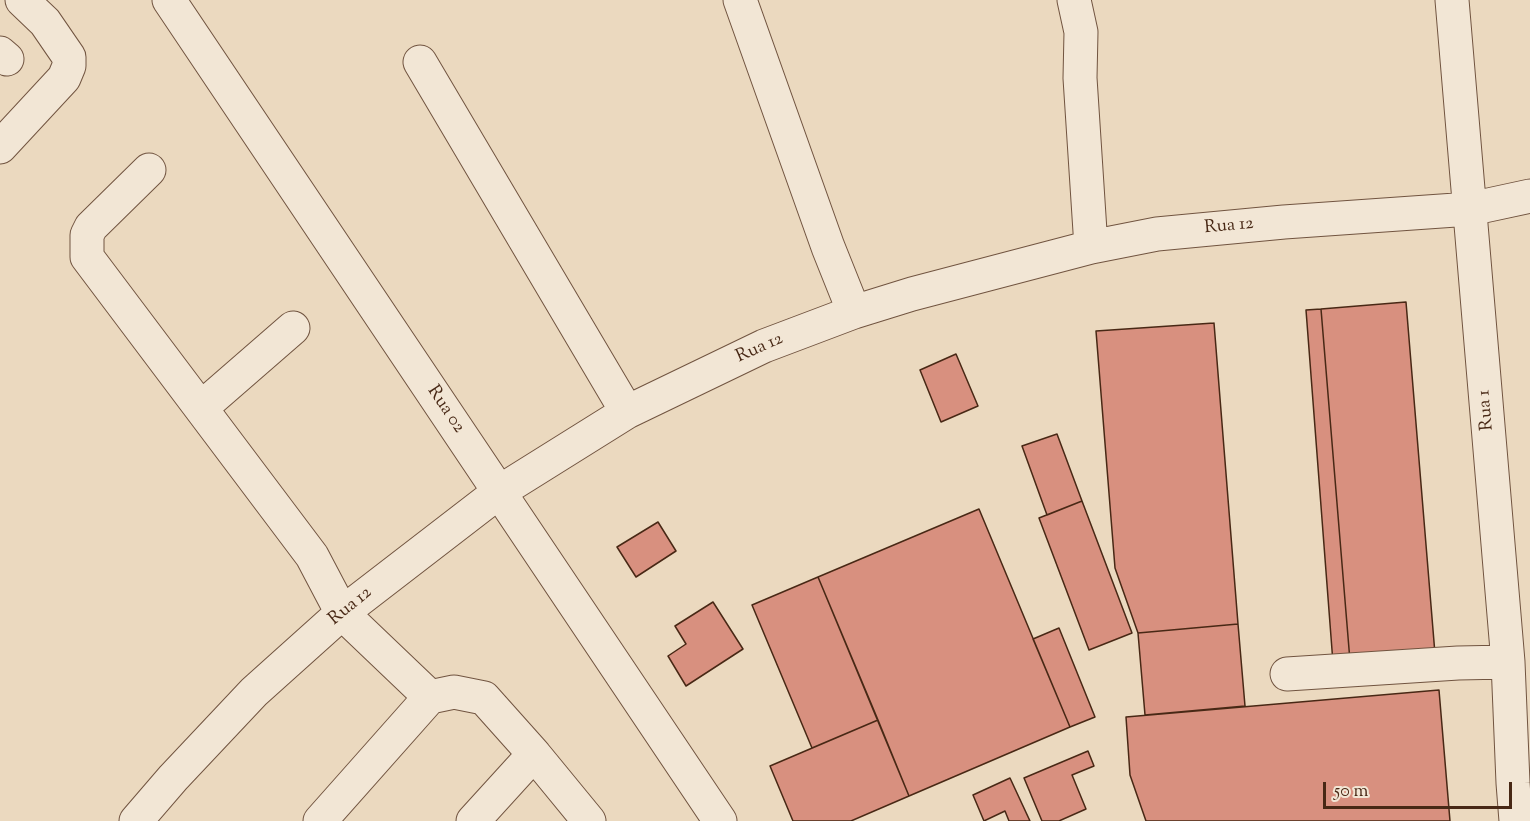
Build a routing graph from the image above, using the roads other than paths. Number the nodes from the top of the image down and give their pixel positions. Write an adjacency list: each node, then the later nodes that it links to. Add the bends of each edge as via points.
1 (22, 0): 7 (street, via 45,22 69,57 69,66 64,78)
2 (170, 0): 16 (street, Rua 02)
3 (740, 0): 12 (street)
4 (1074, 0): 11 (street, via 1081,32)
5 (1452, 0): 10 (street, Rua 1)
6 (420, 63): 15 (street)
7 (0, 147)
8 (149, 170): 14 (street, via 91,227 87,257)
9 (1530, 196): 10 (street, Rua 12)
10 (1470, 209): 11 (street, Rua 12, via 1157,234); 18 (street, Rua 1)
11 (1090, 248): 12 (street, Rua 12)
12 (854, 312): 15 (street, Rua 12, via 764,346)
13 (294, 328): 14 (street)
14 (201, 408): 17 (street, via 312,556)
15 (627, 412): 16 (street, Rua 12)
16 (499, 492): 17 (street, Rua 12); 27 (street, Rua 02)
17 (342, 613): 20 (street); 23 (street, Rua 12, via 255,692)
18 (1508, 662): 19 (street); 22 (street, Rua 1)
19 (1287, 674)
20 (430, 697): 21 (street, via 454,692 484,698); 24 (street)
21 (534, 754): 25 (street); 26 (street)
22 (1521, 782): 28 (street, Rua 1)
23 (136, 821)
24 (320, 821)
25 (473, 821)
26 (589, 821)
27 (720, 821)
28 (1516, 821)

